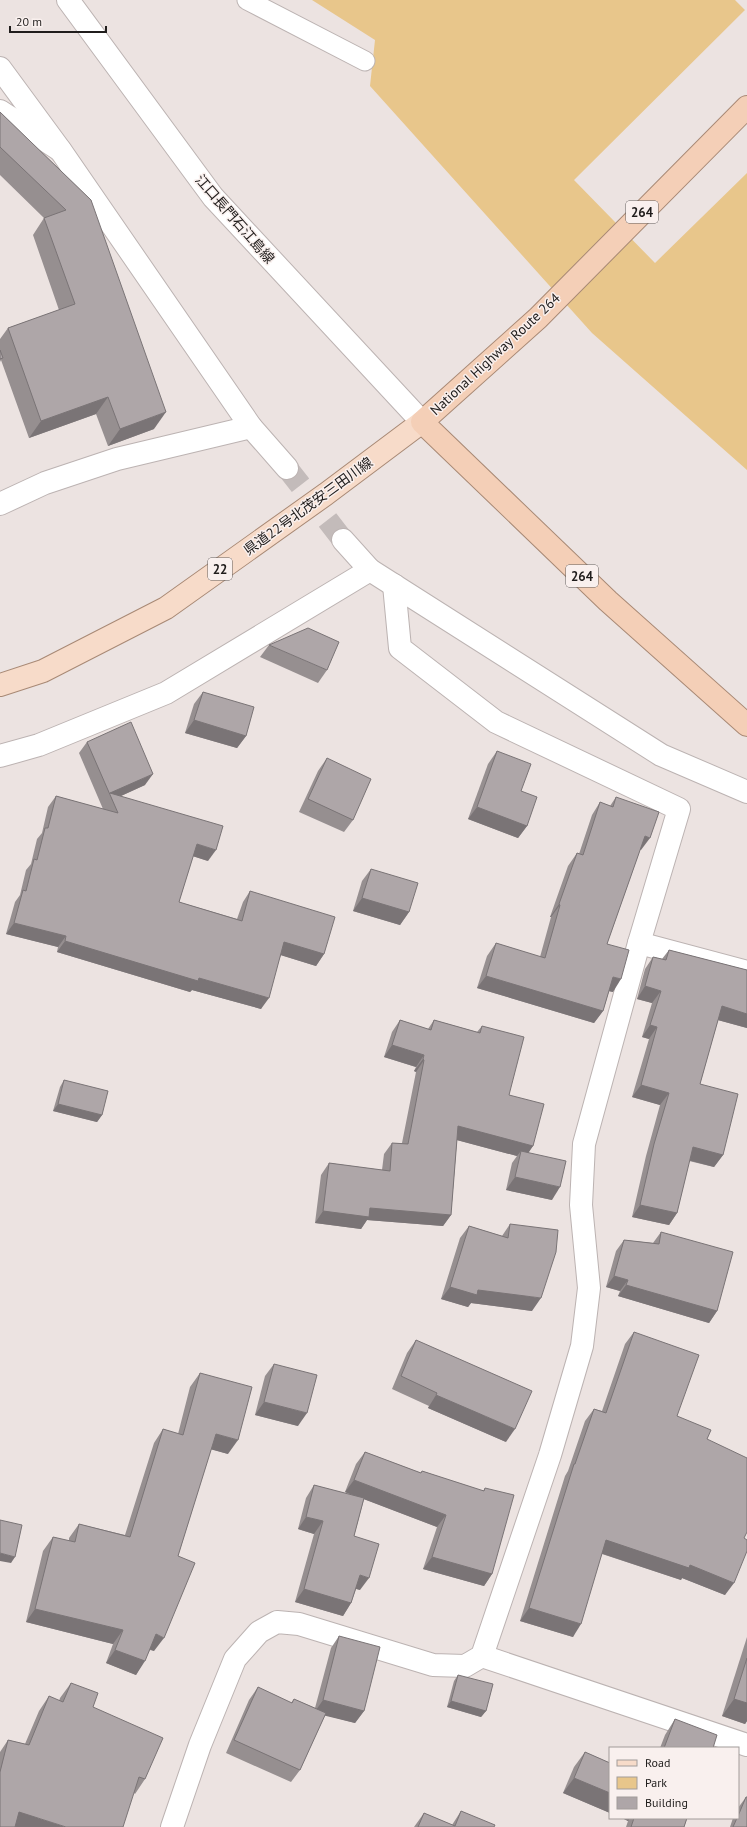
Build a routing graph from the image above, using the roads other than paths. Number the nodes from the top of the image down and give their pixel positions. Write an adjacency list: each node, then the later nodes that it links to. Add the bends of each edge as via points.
1 (68, 0): 8 (street, 江口長門石江島線, via 213,197)
2 (247, 0): 3 (lane)
3 (366, 61)
4 (0, 68): 7 (street)
5 (747, 107): 8 (highway, National Highway Route 264 / 264, via 538,318)
6 (0, 111): 7 (street)
7 (61, 151): 9 (street)
8 (422, 422): 15 (main road, 県道22号北茂安三田川線 / 22, via 166,608 43,671); 16 (highway, National Highway Route 264 / 264, via 608,601)
9 (251, 426): 10 (street); 11 (street, via 117,459 45,483)
10 (287, 468)
11 (0, 504)
12 (343, 540): 13 (street)
13 (370, 570): 14 (street); 17 (street, via 166,693 39,745)
14 (394, 585): 18 (street, via 661,756); 19 (street, via 400,648 496,722 679,810)
15 (0, 685)
16 (747, 725)
17 (0, 756)
18 (747, 792)
19 (639, 943): 20 (street); 21 (street, via 584,1144 581,1205 589,1288 582,1346 550,1455)
20 (747, 972)
21 (482, 1656): 22 (street); 23 (street, via 465,1666 433,1664 299,1624 277,1622 259,1632 235,1659 200,1745)
22 (747, 1745)
23 (172, 1827)

